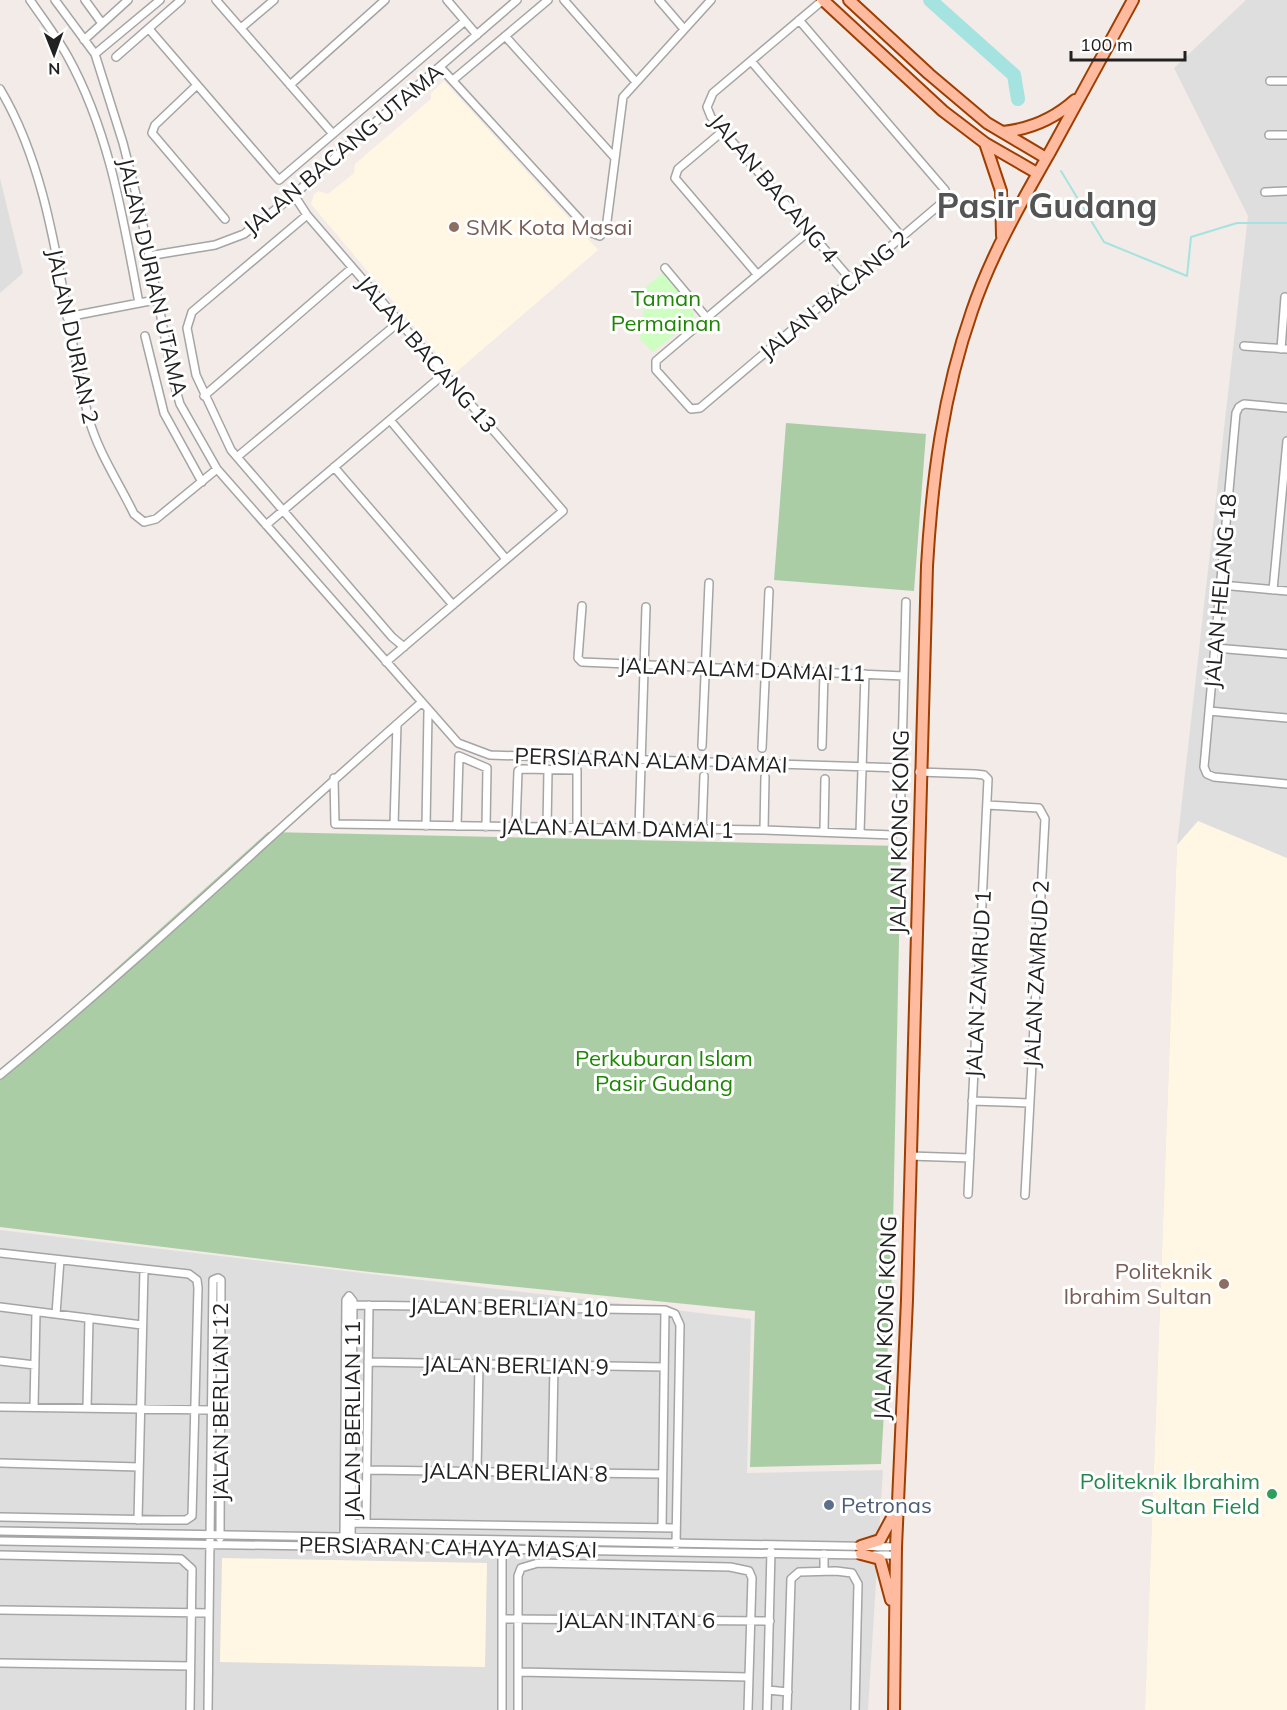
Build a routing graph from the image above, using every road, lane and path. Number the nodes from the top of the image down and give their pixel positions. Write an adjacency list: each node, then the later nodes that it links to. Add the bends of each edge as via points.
1 (30, 0): 64 (street, via 68,56 87,97 114,175)
2 (55, 0): 27 (street, JALAN DURIAN UTAMA)
3 (85, 0): 21 (street)
4 (128, 0): 21 (street)
5 (160, 0): 28 (street)
6 (181, 0): 23 (street)
7 (216, 0): 22 (street)
8 (274, 0): 22 (street)
9 (386, 0): 37 (street)
10 (447, 0): 20 (street)
11 (517, 0): 25 (street, JALAN BACANG UTAMA)
12 (548, 0): 26 (street)
13 (564, 0): 35 (street)
14 (658, 0): 24 (street)
15 (711, 0): 24 (street)
16 (823, 0): 19 (street, JALAN BACANG 4); 45 (main road, via 943,111)
17 (849, 0): 41 (main road, via 928,74)
18 (1133, 0): 39 (main road, JALAN KONG KONG)
19 (799, 20): 30 (street, JALAN BACANG 4); 55 (street, JALAN BACANG 2, via 946,193 946,199)
20 (465, 21): 25 (street); 42 (street)
21 (101, 22): 27 (street)
22 (241, 28): 37 (street)
23 (149, 29): 29 (street); 36 (street)
24 (684, 29): 35 (street)
25 (477, 35): 31 (street, JALAN BACANG UTAMA)
26 (505, 36): 32 (street); 46 (street)
27 (84, 40): 28 (street, JALAN DURIAN UTAMA)
28 (95, 54): 57 (street, JALAN DURIAN UTAMA, via 123,143)
29 (116, 57)
30 (751, 61): 40 (street, JALAN BACANG 4, via 707,102 708,112); 55 (street)
31 (441, 68): 32 (street); 51 (street, JALAN BACANG UTAMA)
32 (453, 80): 46 (street, via 597,236 605,231)
33 (1270, 81): 34 (street)
34 (1287, 81)
35 (636, 82): 46 (street, via 623,97)
36 (197, 85): 42 (street, via 279,180); 53 (street, via 154,125 152,133)
37 (290, 85): 42 (street)
38 (0, 89): 66 (street, JALAN DURIAN 2, via 22,128 39,182)
39 (1083, 93): 41 (main road, via 1053,117); 47 (main road, JALAN KONG KONG)
40 (723, 131): 54 (street, JALAN BACANG 4); 60 (street, via 676,171 677,180)
41 (1003, 132): 47 (main road)
42 (333, 134)
43 (1269, 135): 44 (street)
44 (1287, 135)
45 (985, 143): 48 (main road); 56 (main road, via 1001,191)
46 (615, 158)
47 (1046, 158): 48 (main road, JALAN KONG KONG)
48 (1037, 173): 56 (main road, JALAN KONG KONG)
49 (1287, 191): 50 (street)
50 (1265, 192)
51 (294, 195): 52 (street, JALAN BACANG 13); 57 (street, JALAN BACANG UTAMA, via 244,234 230,240)
52 (307, 215): 58 (street, JALAN BACANG 13); 72 (street, via 192,312 188,336)
53 (225, 219)
54 (809, 231): 60 (street); 61 (street, JALAN BACANG 4)
55 (902, 237): 61 (street, JALAN BACANG 2)
56 (1001, 242): 114 (main road, JALAN KONG KONG, via 972,310 942,419 931,500)
57 (148, 256): 63 (street, JALAN DURIAN UTAMA)
58 (352, 268): 67 (street, JALAN BACANG 13); 72 (street)
59 (665, 268): 65 (street)
60 (757, 274): 65 (street)
61 (851, 280): 65 (street, JALAN BACANG 2, via 697,410 688,407 656,370 656,361)
62 (1285, 297): 70 (street)
63 (155, 300): 64 (street); 78 (street, JALAN DURIAN UTAMA, via 180,404)
64 (139, 303): 66 (street)
65 (706, 317)
66 (67, 318): 79 (street, JALAN DURIAN 2, via 93,431 138,519 156,519)
67 (399, 322): 71 (street, JALAN BACANG 13); 76 (street)
68 (145, 336): 79 (street, via 164,413)
69 (1244, 346): 70 (street)
70 (1284, 349)
71 (444, 374): 74 (street); 82 (street, JALAN BACANG 13, via 563,511)
72 (204, 396): 76 (street, via 220,432)
73 (1287, 408): 84 (street, JALAN HELANG 18, via 1244,404 1239,407)
74 (390, 420): 77 (street); 82 (street)
75 (1287, 441): 85 (street)
76 (237, 457): 80 (street)
77 (334, 467): 80 (street); 89 (street)
78 (217, 469): 79 (street, JALAN DURIAN 2); 81 (street, JALAN DURIAN UTAMA)
79 (202, 482)
80 (283, 511): 81 (street); 92 (street)
81 (266, 525): 95 (street, JALAN DURIAN UTAMA)
82 (506, 560): 89 (street)
83 (709, 583): 97 (street)
84 (1221, 585): 85 (street); 93 (street, JALAN HELANG 18)
85 (1273, 590): 87 (street)
86 (769, 591): 98 (street)
87 (1287, 591)
88 (906, 602): 101 (street)
89 (453, 605): 92 (street)
90 (582, 606): 96 (street, JALAN ALAM DAMAI 11, via 580,661)
91 (646, 607): 96 (street)
92 (404, 647): 95 (street)
93 (1215, 648): 94 (street); 103 (street, JALAN HELANG 18)
94 (1287, 654)
95 (386, 662): 102 (street, JALAN DURIAN UTAMA)
96 (644, 665): 97 (street, JALAN ALAM DAMAI 11); 110 (street)
97 (705, 666): 98 (street, JALAN ALAM DAMAI 11); 107 (street)
98 (765, 669): 99 (street, JALAN ALAM DAMAI 11); 109 (street)
99 (824, 672): 100 (street, JALAN ALAM DAMAI 11); 108 (street)
100 (865, 674): 101 (street, JALAN ALAM DAMAI 11); 111 (street)
101 (903, 676): 112 (street)
102 (421, 703): 104 (street, PERSIARAN ALAM DAMAI); 106 (street)
103 (1209, 711): 105 (street); 119 (street, JALAN HELANG 18, via 1204,767 1207,774)
104 (428, 712): 110 (street, PERSIARAN ALAM DAMAI, via 458,743 490,755); 122 (street)
105 (1287, 718)
106 (397, 724): 117 (street); 121 (street)
107 (702, 746)
108 (822, 746)
109 (762, 748)
110 (641, 760): 111 (street, PERSIARAN ALAM DAMAI); 128 (street)
111 (862, 767): 112 (street, PERSIARAN ALAM DAMAI); 132 (street)
112 (902, 768): 132 (street, JALAN ALAM DAMAI 1, via 898,831 893,835)
113 (548, 770): 125 (street, via 518,771); 126 (street); 127 (street, via 577,770)
114 (919, 772): 120 (street, JALAN ZAMRUD 1, via 984,775 988,779); 136 (main road, JALAN KONG KONG)
115 (704, 776): 129 (street)
116 (765, 777): 130 (street)
117 (334, 778): 121 (street, JALAN ALAM DAMAI 1, via 335,824); 133 (street, via 182,920)
118 (825, 779): 131 (street)
119 (1287, 784)
120 (987, 805): 134 (street, JALAN ZAMRUD 1); 135 (street, JALAN ZAMRUD 2, via 1039,807 1045,819)
121 (394, 825): 122 (street, JALAN ALAM DAMAI 1)
122 (426, 825): 123 (street, JALAN ALAM DAMAI 1)
123 (457, 826): 124 (street, JALAN ALAM DAMAI 1); 124 (street, via 459,756 487,768)
124 (486, 827): 125 (street, JALAN ALAM DAMAI 1)
125 (516, 827): 126 (street, JALAN ALAM DAMAI 1)
126 (547, 828): 127 (street, JALAN ALAM DAMAI 1)
127 (577, 828): 128 (street, JALAN ALAM DAMAI 1)
128 (639, 828): 129 (street, JALAN ALAM DAMAI 1)
129 (702, 830): 130 (street, JALAN ALAM DAMAI 1)
130 (764, 830): 131 (street, JALAN ALAM DAMAI 1)
131 (824, 831): 132 (street, JALAN ALAM DAMAI 1)
132 (860, 833)
133 (0, 1075)
134 (972, 1101): 135 (street); 137 (street, JALAN ZAMRUD 1)
135 (1029, 1103): 139 (street, JALAN ZAMRUD 2)
136 (910, 1156): 137 (street); 170 (main road, JALAN KONG KONG)
137 (969, 1158): 138 (street, JALAN ZAMRUD 1)
138 (968, 1194)
139 (1025, 1195)
140 (0, 1253): 141 (street)
141 (60, 1260): 142 (street); 148 (street)
142 (144, 1269): 150 (street); 161 (street, via 189,1274 197,1280)
143 (353, 1305): 144 (street, JALAN BERLIAN 10); 173 (street, JALAN BERLIAN 11, via 352,1298 347,1297)
144 (369, 1305): 146 (street, JALAN BERLIAN 10); 152 (street)
145 (0, 1307): 147 (street)
146 (665, 1310): 156 (street); 176 (street, via 675,1314 680,1325)
147 (36, 1312): 148 (street); 154 (street)
148 (56, 1314): 149 (street)
149 (89, 1318): 150 (street); 159 (street)
150 (142, 1325): 160 (street)
151 (0, 1361): 154 (street)
152 (368, 1362): 153 (street, JALAN BERLIAN 9); 166 (street)
153 (479, 1364): 155 (street, JALAN BERLIAN 9); 167 (street)
154 (35, 1365): 158 (street)
155 (554, 1365): 156 (street, JALAN BERLIAN 9); 168 (street)
156 (664, 1367): 169 (street)
157 (0, 1407): 158 (street)
158 (34, 1407): 159 (street)
159 (87, 1408): 160 (street)
160 (141, 1409): 161 (street); 165 (street)
161 (195, 1410): 162 (street); 172 (street, via 192,1516 186,1520)
162 (210, 1410): 163 (street); 163 (street, JALAN BERLIAN 12, via 213,1280 218,1278); 178 (street, JALAN BERLIAN 12)
163 (218, 1410): 179 (street, JALAN BERLIAN 12)
164 (0, 1463): 165 (street)
165 (139, 1467): 172 (street)
166 (367, 1470): 167 (street, JALAN BERLIAN 8); 174 (street)
167 (477, 1471): 168 (street, JALAN BERLIAN 8)
168 (552, 1472): 169 (street, JALAN BERLIAN 8)
169 (662, 1474): 175 (street)
170 (897, 1509): 186 (main road, via 880,1540); 187 (main road, JALAN KONG KONG)
171 (0, 1517): 172 (street)
172 (138, 1520)
173 (348, 1523): 174 (street); 182 (street, JALAN BERLIAN 11)
174 (366, 1523): 175 (street)
175 (662, 1528): 176 (street)
176 (676, 1528): 184 (street)
177 (0, 1532): 178 (street, PERSIARAN CAHAYA MASAI)
178 (211, 1539): 179 (street, PERSIARAN CAHAYA MASAI); 181 (street, PERSIARAN CAHAYA MASAI); 194 (street, JALAN BERLIAN 12)
179 (220, 1539): 182 (street, PERSIARAN CAHAYA MASAI)
180 (502, 1539): 182 (street, PERSIARAN CAHAYA MASAI); 184 (street, PERSIARAN CAHAYA MASAI); 185 (street)
181 (0, 1541)
182 (348, 1541): 185 (street, PERSIARAN CAHAYA MASAI)
183 (771, 1543): 184 (street, PERSIARAN CAHAYA MASAI); 186 (street, PERSIARAN CAHAYA MASAI); 188 (street)
184 (676, 1546): 185 (street, PERSIARAN CAHAYA MASAI); 188 (street, PERSIARAN CAHAYA MASAI)
185 (502, 1548): 196 (street)
186 (861, 1550): 187 (street, PERSIARAN CAHAYA MASAI); 189 (street, PERSIARAN CAHAYA MASAI); 195 (main road, via 882,1562)
187 (896, 1551): 195 (main road, JALAN KONG KONG)
188 (771, 1552): 189 (street, PERSIARAN CAHAYA MASAI); 199 (street)
189 (824, 1554): 191 (street)
190 (0, 1555): 193 (street, via 181,1559 192,1569)
191 (824, 1571): 205 (street, via 799,1572 791,1579); 213 (street, via 852,1573 858,1584)
192 (0, 1610): 193 (street)
193 (192, 1612): 194 (street); 201 (street)
194 (208, 1613): 207 (street, JALAN BERLIAN 12)
195 (895, 1618): 214 (main road, JALAN KONG KONG)
196 (502, 1619): 197 (street, JALAN INTAN 6); 208 (street)
197 (519, 1619): 198 (street, JALAN INTAN 6); 198 (street, via 519,1576 527,1564 750,1571); 202 (street)
198 (750, 1621): 199 (street, JALAN INTAN 6); 203 (street)
199 (770, 1621): 204 (street)
200 (0, 1663): 201 (street)
201 (190, 1666): 206 (street)
202 (519, 1672): 203 (street); 209 (street)
203 (748, 1677): 210 (street)
204 (768, 1690): 205 (street); 211 (street)
205 (788, 1692): 212 (street)
206 (190, 1710)
207 (208, 1710)
208 (502, 1710)
209 (518, 1710)
210 (748, 1710)
211 (767, 1710)
212 (787, 1710)
213 (855, 1710)
214 (894, 1710)

